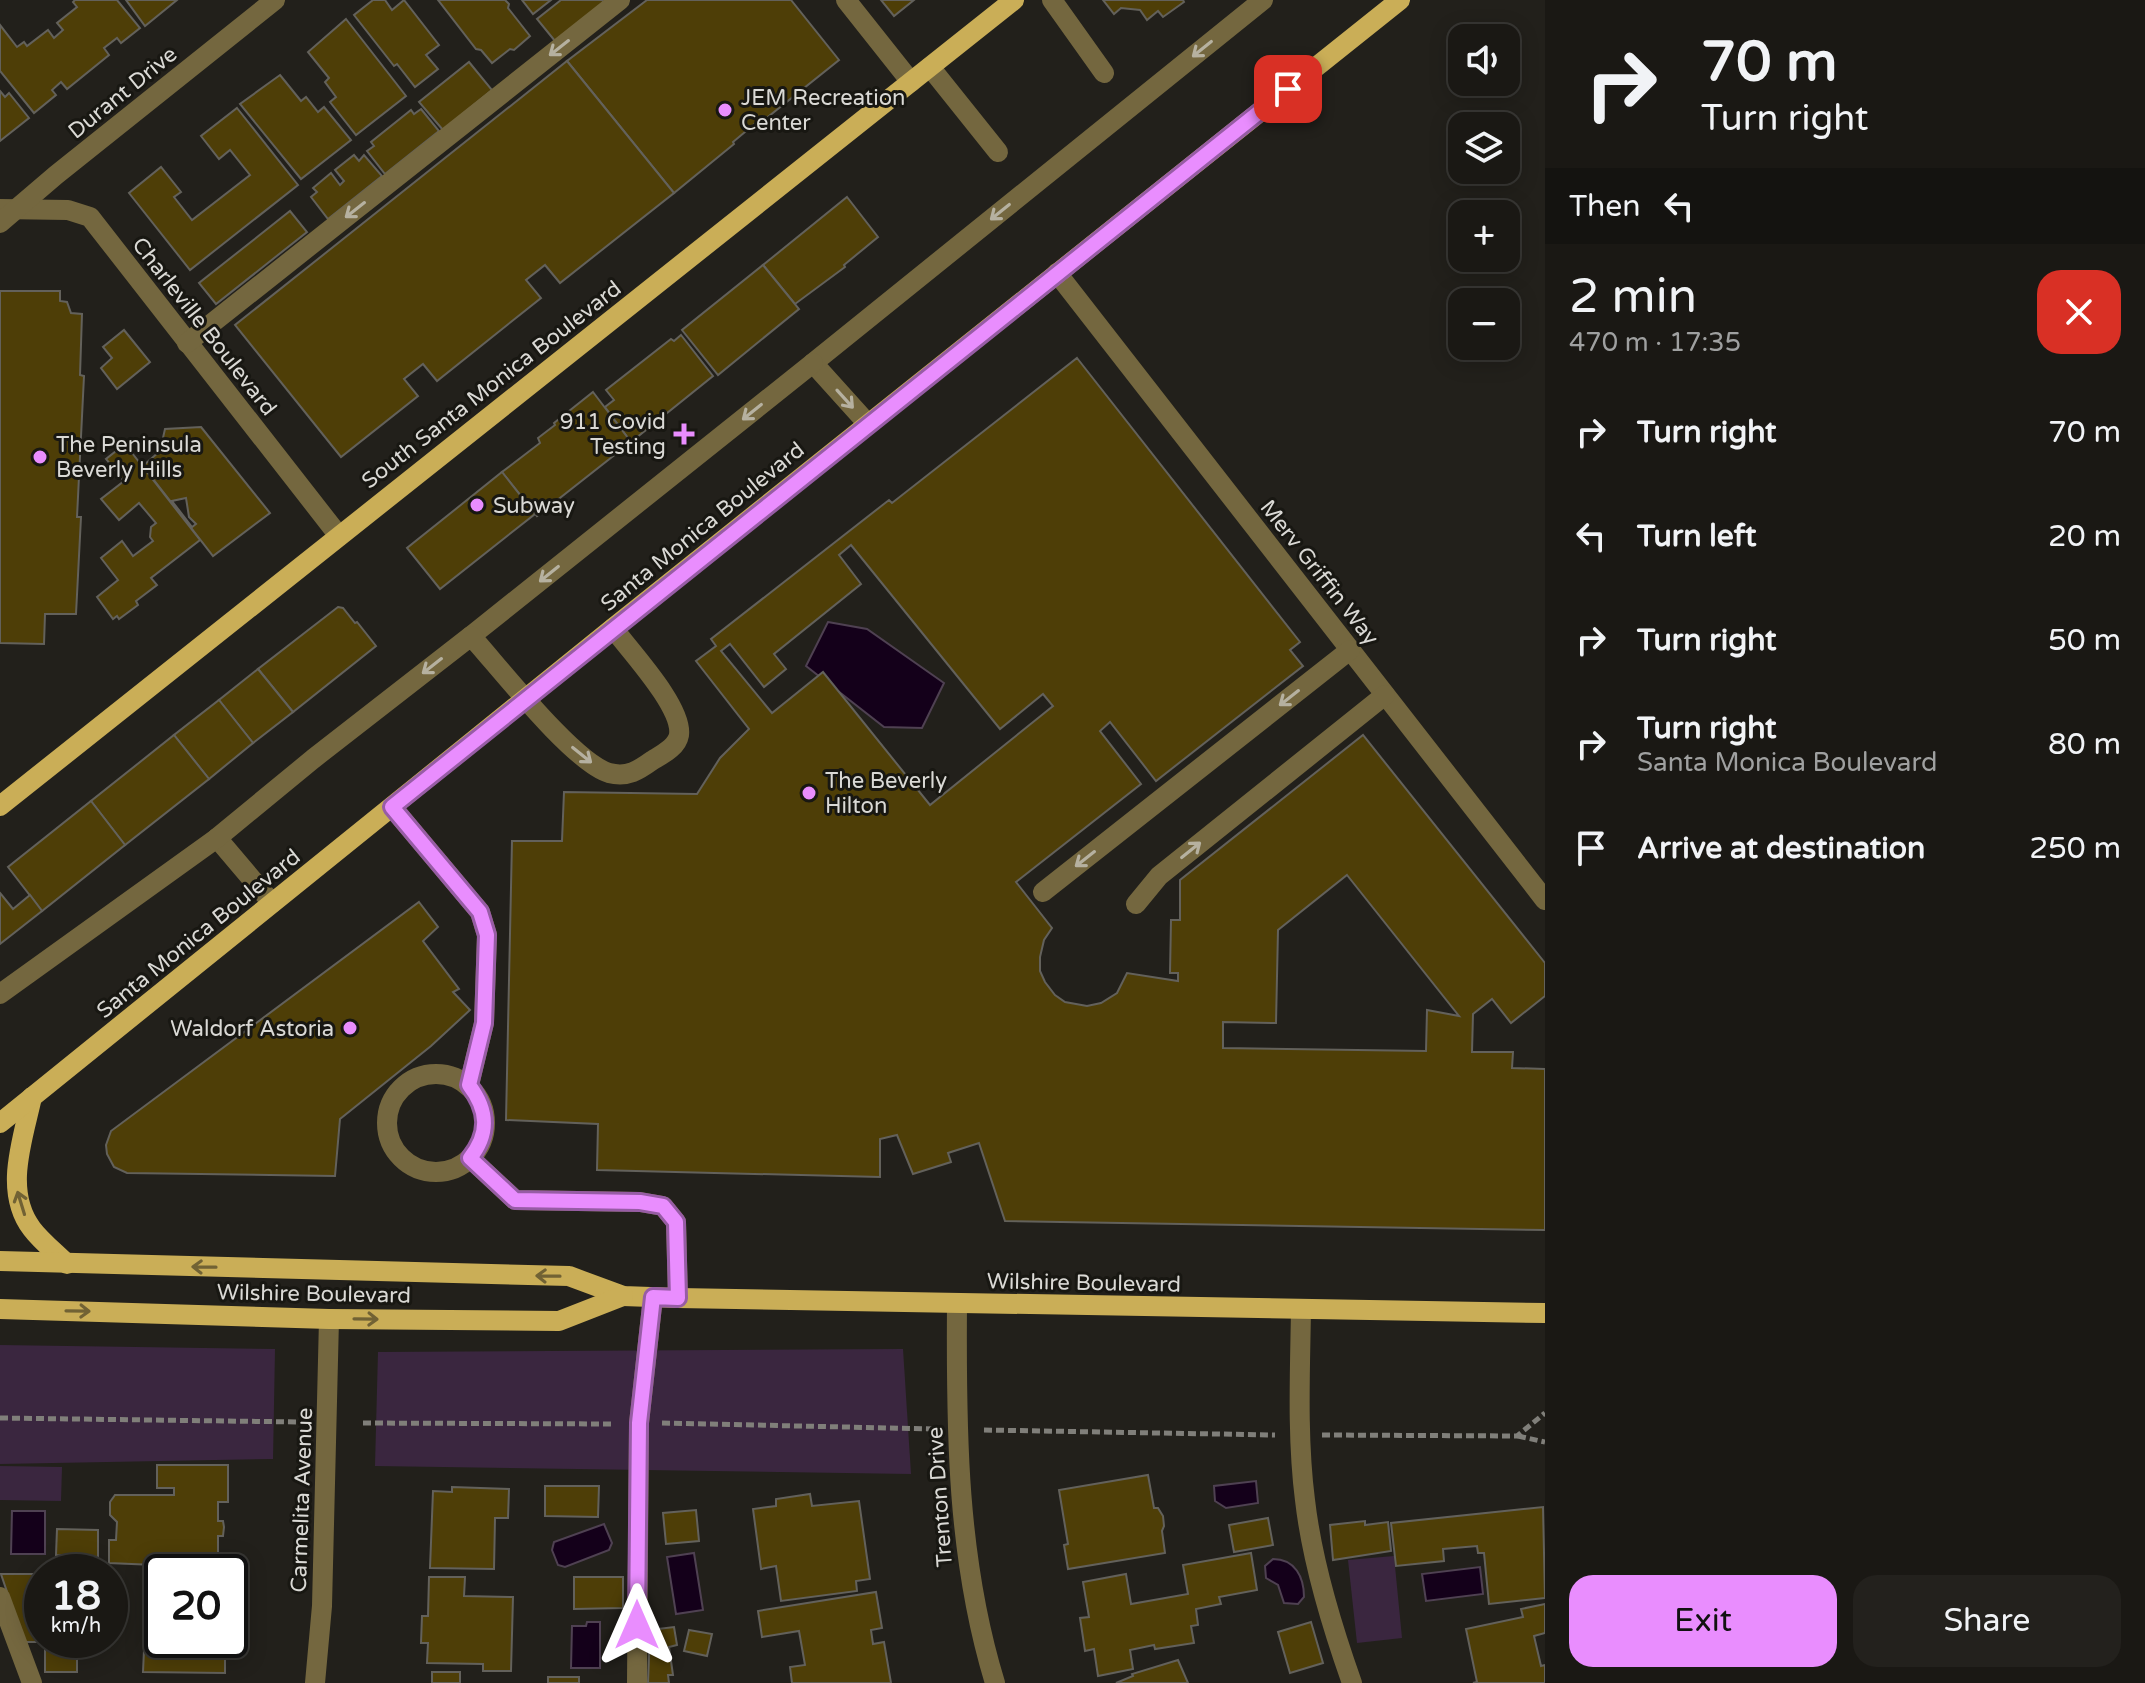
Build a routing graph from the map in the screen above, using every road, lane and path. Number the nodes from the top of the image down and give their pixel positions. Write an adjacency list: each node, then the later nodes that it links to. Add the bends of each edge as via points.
1 (275, 0): 12 (street, Durant Drive)
2 (620, 0): 15 (street, one-way to 15)
3 (846, 0): 10 (street)
4 (1014, 0): 8 (main road, South Santa Monica Boulevard)
5 (1052, 0): 9 (street)
6 (1263, 0): 16 (street, one-way to 16)
7 (1400, 0): 14 (main road, Santa Monica Boulevard)
8 (930, 67): 10 (main road, South Santa Monica Boulevard); 11 (street)
9 (1104, 73)
10 (911, 82): 18 (main road, South Santa Monica Boulevard)
11 (998, 152)
12 (9, 209): 13 (street, Durant Drive); 15 (street, Charleville Boulevard, via 68,210 90,217)
13 (0, 223)
14 (1057, 273): 17 (main road, Santa Monica Boulevard); 21 (street, Merv Griffin Way)
15 (187, 343): 18 (street, Charleville Boulevard)
16 (813, 363): 17 (street, one-way to 17); 20 (street, one-way to 20)
17 (868, 424): 19 (main road, Santa Monica Boulevard)
18 (339, 536): 24 (main road, South Santa Monica Boulevard)
19 (613, 628): 23 (main road, Santa Monica Boulevard); 23 (street, one-way to 19, via 568,744 609,773 632,775 672,747 679,736 676,714)
20 (471, 636): 23 (street); 26 (street, one-way to 26)
21 (1350, 650): 22 (street, Merv Griffin Way); 27 (street, one-way to 27)
22 (1385, 695): 28 (street, Merv Griffin Way); 30 (street, one-way to 22, via 1159,876)
23 (527, 699): 25 (main road, Santa Monica Boulevard)
24 (0, 806)
25 (392, 807): 29 (main road, Santa Monica Boulevard); 32 (street, via 480,912 487,935 484,1023)
26 (217, 838): 29 (street); 31 (street)
27 (1043, 892)
28 (1545, 900)
29 (272, 903): 33 (main road, Santa Monica Boulevard)
30 (1136, 904)
31 (0, 994)
32 (469, 1085): 35 (street, via 485,1121 480,1145); 35 (street, via 438,1073 414,1078 395,1093 386,1124 389,1140 409,1165 441,1172)
33 (32, 1097): 34 (main road, Santa Monica Boulevard); 37 (main road, one-way to 33, via 31,1228 18,1201 20,1148)
34 (0, 1123)
35 (470, 1158): 40 (street, via 515,1200 663,1206 676,1222)
36 (0, 1261): 37 (main road, Wilshire Boulevard)
37 (67, 1264): 38 (main road, Wilshire Boulevard, one-way to 37, via 569,1276)
38 (623, 1296): 39 (main road, Wilshire Boulevard); 45 (main road, Wilshire Boulevard, one-way to 38, via 559,1321)
39 (653, 1297): 40 (main road, Wilshire Boulevard); 61 (street, via 639,1423)
40 (678, 1298): 41 (main road, Wilshire Boulevard)
41 (957, 1303): 43 (main road, Wilshire Boulevard); 62 (street, Trenton Drive, via 960,1500 968,1570)
42 (0, 1309): 45 (main road, Wilshire Boulevard, one-way to 45)
43 (1301, 1310): 44 (main road, Wilshire Boulevard); 63 (street, via 1305,1501 1316,1560)
44 (1545, 1313)
45 (329, 1319): 60 (street, Carmelita Avenue, via 322,1606)
46 (1545, 1413): 56 (path)
47 (0, 1418): 48 (path)
48 (302, 1422)
49 (363, 1423): 51 (path)
50 (654, 1423): 52 (path)
51 (628, 1424)
52 (937, 1429)
53 (984, 1430): 54 (path)
54 (1276, 1435)
55 (1312, 1435): 56 (path)
56 (1517, 1436): 57 (path)
57 (1545, 1442)
58 (0, 1597): 59 (street)
59 (32, 1683)
60 (315, 1683)
61 (637, 1683)
62 (995, 1683)
63 (1352, 1683)

